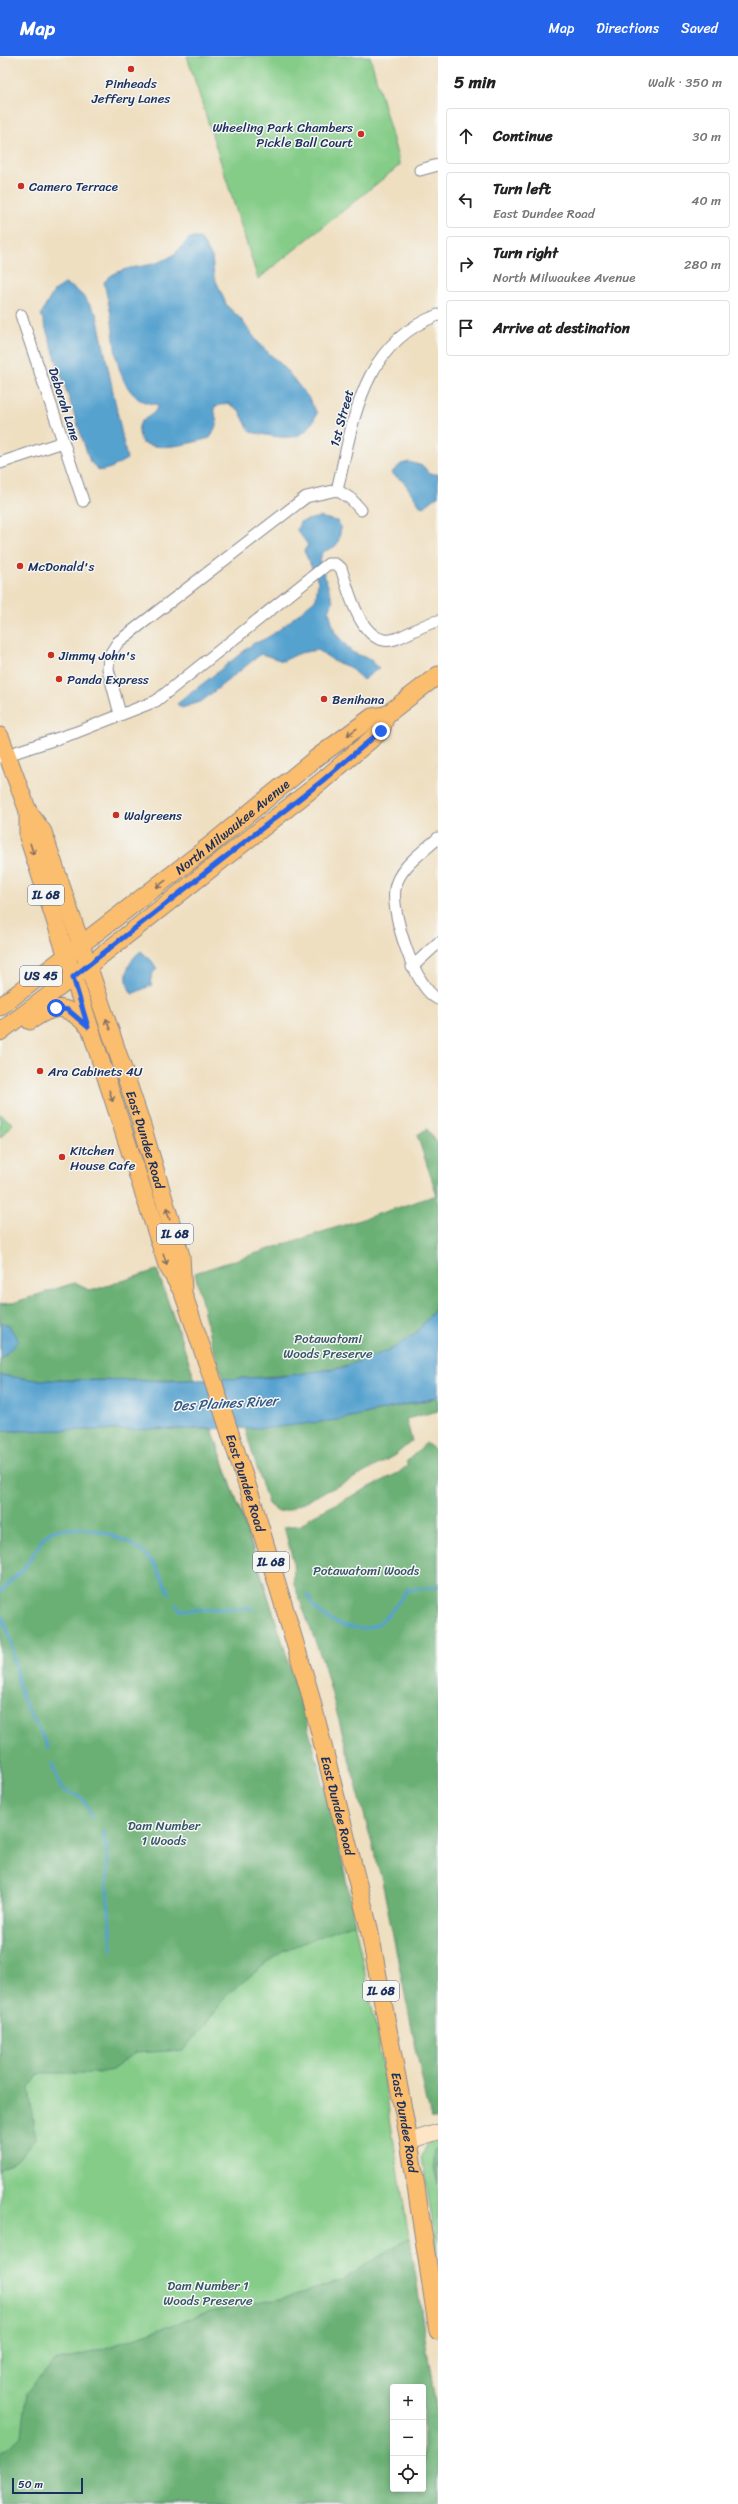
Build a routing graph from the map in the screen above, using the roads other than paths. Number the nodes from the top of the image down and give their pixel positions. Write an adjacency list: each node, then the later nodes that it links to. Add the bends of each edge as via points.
1 (438, 165): 2 (street)
2 (420, 170)
3 (22, 315): 5 (street, Deborah Lane)
4 (438, 315): 7 (street, 1st Street, via 423,321 396,341 376,364 360,395)
5 (63, 442): 6 (street); 8 (street, Deborah Lane)
6 (0, 463)
7 (337, 490): 9 (street, via 351,499); 12 (street, via 306,497 118,642 108,656 108,669)
8 (83, 501)
9 (361, 510)
10 (438, 621): 12 (street, via 394,639 379,638 356,615 341,568 335,564 328,564 156,701)
11 (438, 675): 13 (main road, North Milwaukee Avenue / US 45)
12 (120, 714): 15 (street, via 77,732)
13 (386, 715): 19 (main road, North Milwaukee Avenue / US 45, one-way to 19, via 372,717 315,759 209,846); 21 (main road, North Milwaukee Avenue / US 45, via 381,731 322,781)
14 (0, 736): 15 (main road, East Dundee Road / IL 68)
15 (4, 756): 16 (main road, East Dundee Road / IL 68)
16 (28, 811): 19 (main road, East Dundee Road / IL 68, via 43,832); 20 (main road, East Dundee Road / IL 68, one-way to 20, via 28,837)
17 (438, 838): 22 (street, via 404,870 395,889 398,921)
18 (438, 943): 22 (street)
19 (81, 944): 20 (main road, US 45); 21 (main road, East Dundee Road / IL 68)
20 (66, 955): 23 (main road, East Dundee Road / IL 68); 25 (main road, US 45)
21 (88, 965): 23 (main road, US 45); 29 (main road, East Dundee Road / IL 68, one-way to 21, via 181,1256 140,1119)
22 (412, 967): 24 (street, via 430,996)
23 (73, 977): 26 (main road, East Dundee Road / IL 68); 27 (main road, US 45)
24 (438, 999)
25 (0, 1007)
26 (88, 1027): 28 (main road, via 68,1010 56,1008 42,1012); 29 (main road, East Dundee Road / IL 68, one-way to 29, via 167,1266)
27 (0, 1032)
28 (0, 1041)
29 (183, 1293): 31 (main road, East Dundee Road / IL 68, via 231,1435 307,1682 369,1928)
30 (438, 2132): 31 (street)
31 (409, 2141): 32 (main road, East Dundee Road / IL 68)
32 (438, 2331)

